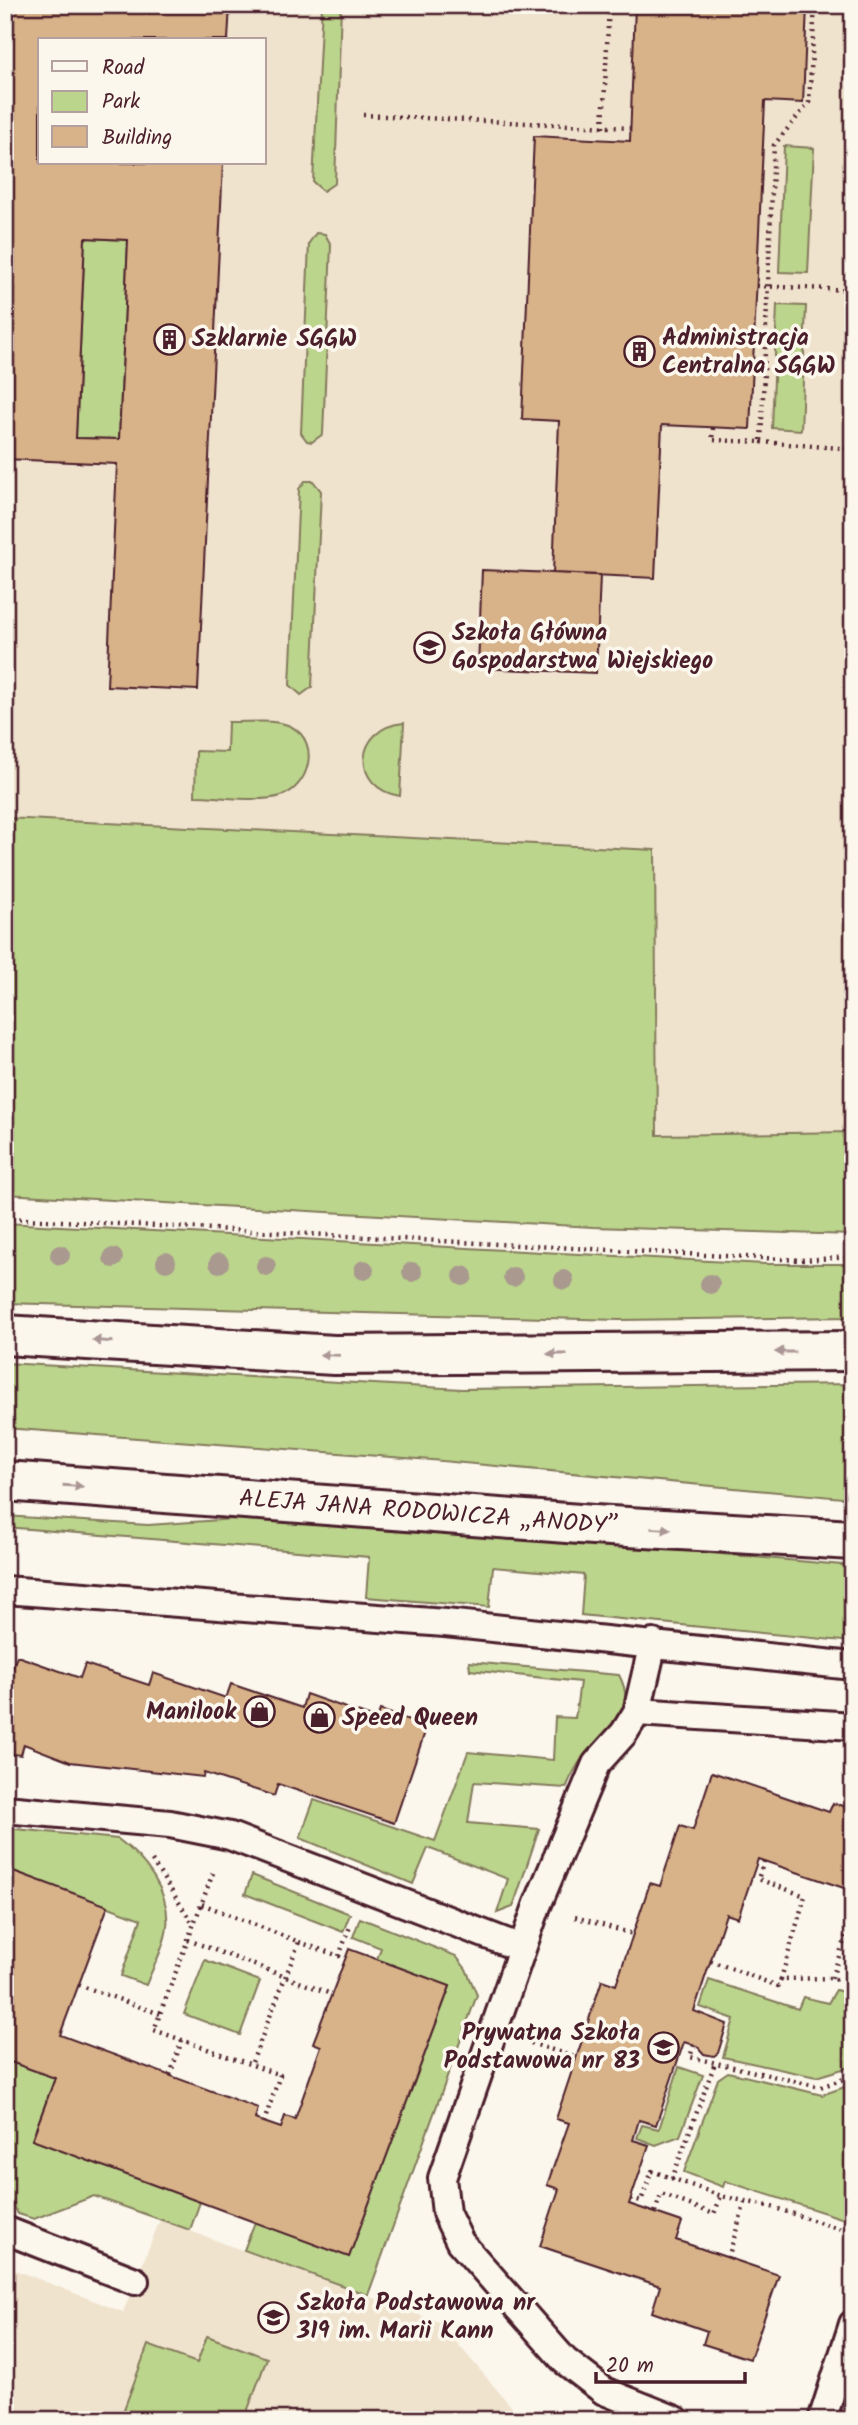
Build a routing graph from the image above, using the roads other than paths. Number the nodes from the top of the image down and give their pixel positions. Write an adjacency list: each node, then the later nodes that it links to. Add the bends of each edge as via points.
1 (5, 1335): 2 (main road, one-way to 1, via 334,1355)
2 (853, 1351)
3 (5, 1481): 4 (main road, ALEJA JANA RODOWICZA „ANODY”, one-way to 4)
4 (853, 1540)
5 (5, 1590): 6 (lane)
6 (653, 1643): 7 (lane); 8 (lane)
7 (853, 1667)
8 (637, 1712): 9 (lane); 11 (lane, via 596,1764)
9 (853, 1726)
10 (5, 1809): 11 (lane, via 170,1824 230,1836)
11 (521, 1948): 15 (lane, via 442,2178 446,2213 460,2242 565,2361 604,2391)
12 (5, 2230): 13 (lane)
13 (135, 2281)
14 (853, 2324): 16 (lane)
15 (676, 2420)
16 (821, 2420)

